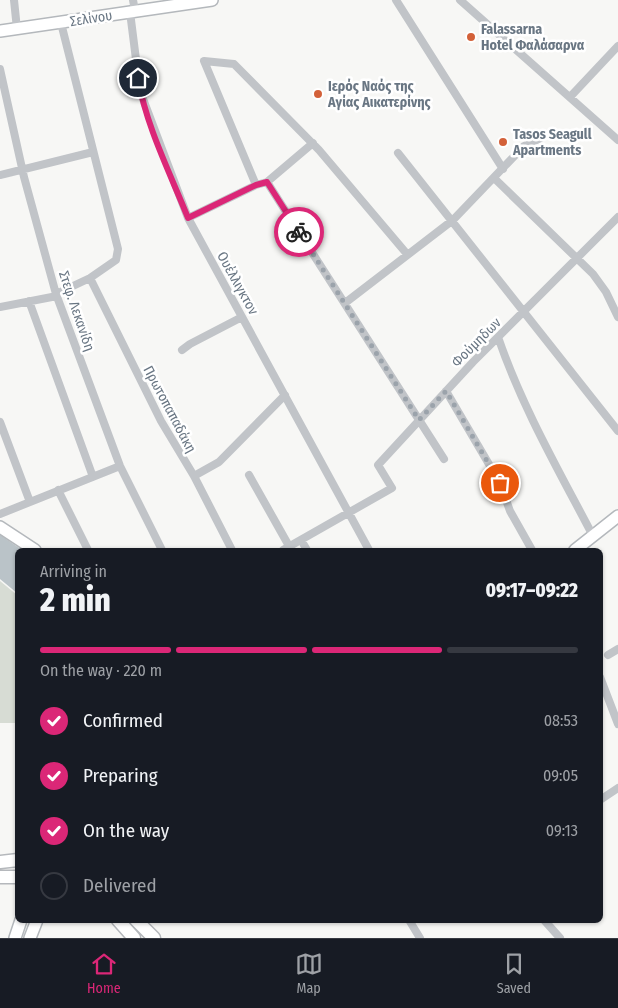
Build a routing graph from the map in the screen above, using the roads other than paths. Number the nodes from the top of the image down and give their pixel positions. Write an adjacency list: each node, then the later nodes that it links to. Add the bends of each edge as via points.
1 (14, 0): 8 (street)
2 (212, 0): 5 (street, Σελίνου)
3 (396, 0): 18 (street)
4 (460, 0): 12 (street)
5 (192, 1): 6 (street, Σελίνου)
6 (133, 8): 7 (street, Σελίνου); 25 (street, Ουέλλιγκτον, via 140,91)
7 (62, 22): 8 (street, Σελίνου); 16 (street)
8 (17, 29): 9 (street, Σελίνου)
9 (0, 31)
10 (618, 46): 12 (street)
11 (0, 69): 19 (street, Στεφ. Λεκανίδη)
12 (570, 97): 14 (street)
13 (541, 138): 18 (street, via 524,146)
14 (618, 140)
15 (313, 143): 22 (street); 23 (street, via 234,64 204,61); 27 (street)
16 (93, 152): 19 (street); 29 (street, via 118,255 116,260)
17 (398, 152): 26 (street)
18 (503, 169): 21 (street)
19 (22, 170): 20 (street); 30 (street, Στεφ. Λεκανίδη)
20 (0, 175)
21 (494, 178): 26 (street); 28 (street)
22 (267, 182): 23 (street); 32 (street)
23 (256, 185): 25 (street)
24 (618, 217): 28 (street, Φούμηδων)
25 (188, 218): 35 (street, Ουέλλιγκτον)
26 (453, 220): 27 (street); 34 (street)
27 (407, 254): 32 (street)
28 (576, 258): 34 (street, Φούμηδων); 36 (street, via 606,292)
29 (90, 278): 30 (street); 47 (street, Πρωτοπαπαδάκη, via 161,421)
30 (57, 295): 31 (street); 45 (street, Στεφ. Λεκανίδη)
31 (29, 300): 33 (street); 48 (street)
32 (344, 304): 41 (street)
33 (0, 307)
34 (524, 312): 37 (street, Φούμηδων); 43 (street)
35 (242, 317): 38 (street); 40 (street, Ουέλλιγκτον)
36 (618, 317)
37 (498, 337): 39 (street, Φούμηδων); 55 (street, via 509,370 541,437)
38 (182, 350)
39 (446, 391): 41 (street, Φούμηδων); 64 (street, via 500,483 510,511)
40 (285, 395): 47 (street, via 219,462); 52 (street, Ουέλλιγκτον)
41 (419, 420): 44 (street); 52 (street, Φούμηδων, via 378,465 392,488)
42 (0, 422): 50 (street)
43 (618, 432)
44 (444, 459)
45 (120, 466): 48 (street); 59 (street, Στεφ. Λεκανίδη)
46 (249, 475): 61 (street)
47 (194, 476): 60 (street, Πρωτοπαπαδάκη)
48 (93, 477): 49 (street)
49 (58, 490): 50 (street); 58 (street)
50 (30, 502): 51 (street)
51 (0, 514)
52 (348, 514): 56 (street, Φούμηδων); 63 (street, Ουέλλιγκτον)
53 (618, 516): 55 (street)
54 (0, 527): 57 (street)
55 (594, 536): 65 (street)
56 (301, 540): 61 (street, Φούμηδων); 62 (street)
57 (32, 548)
58 (87, 548)
59 (161, 548)
60 (231, 548)
61 (286, 548)
62 (306, 548)
63 (368, 548)
64 (531, 548)
65 (578, 548)
66 (618, 649): 67 (street)
67 (608, 655)
68 (603, 685): 69 (street)
69 (616, 721)
70 (618, 788): 71 (street)
71 (603, 798)
72 (15, 860): 73 (main road)
73 (0, 862)
74 (2, 877): 75 (main road); 76 (main road)
75 (15, 877)
76 (15, 882)
77 (19, 923): 82 (street)
78 (36, 923): 83 (street)
79 (121, 923): 84 (main road)
80 (411, 923): 85 (street)
81 (547, 923): 86 (street)
82 (15, 938)
83 (30, 938)
84 (134, 938)
85 (420, 938)
86 (560, 938)

